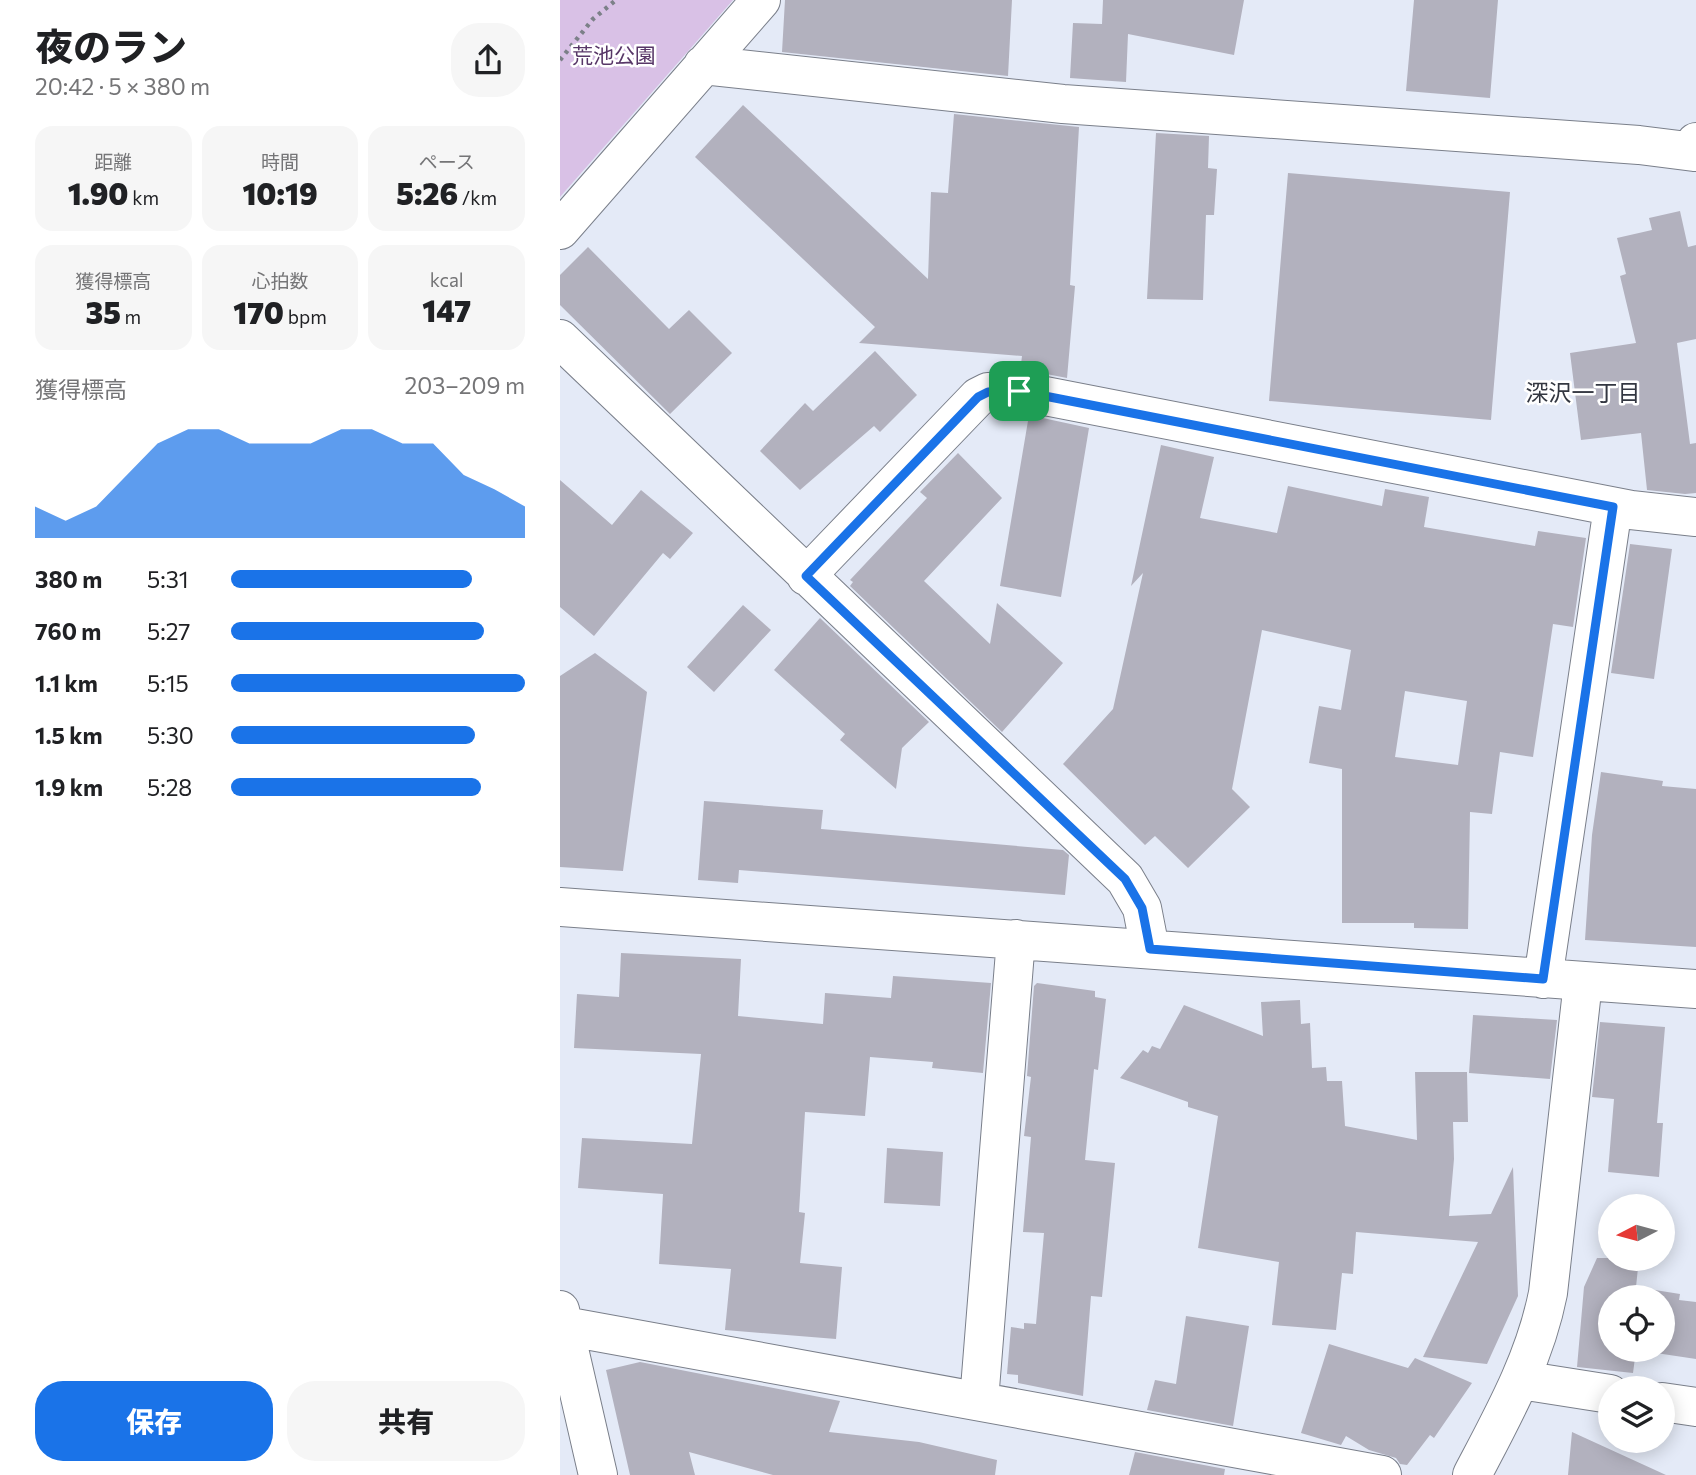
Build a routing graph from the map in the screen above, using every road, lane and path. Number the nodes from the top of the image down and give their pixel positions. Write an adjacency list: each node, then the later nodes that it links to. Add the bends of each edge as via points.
1 (616, 0): 3 (path, via 593,19)
2 (761, 0): 4 (street)
3 (560, 60)
4 (703, 65): 5 (street, via 1063,104 1694,152); 6 (street)
5 (1696, 142)
6 (560, 230)
7 (560, 339): 10 (street)
8 (1613, 507): 9 (street); 10 (street, via 1001,390 978,397); 14 (street)
9 (1696, 517)
10 (806, 576): 13 (street, via 1125,879 1142,908)
11 (560, 907): 12 (street)
12 (1016, 939): 13 (street); 20 (street)
13 (1150, 949): 14 (street)
14 (1543, 979): 15 (street)
15 (1583, 982): 16 (street); 18 (street, via 1548,1293)
16 (1696, 989)
17 (562, 1318): 20 (street); 23 (street)
18 (1521, 1380): 19 (street); 25 (street)
19 (1598, 1392)
20 (979, 1401): 24 (street)
21 (1675, 1404): 22 (street)
22 (1696, 1407)
23 (598, 1475)
24 (1381, 1475)
25 (1472, 1475)

